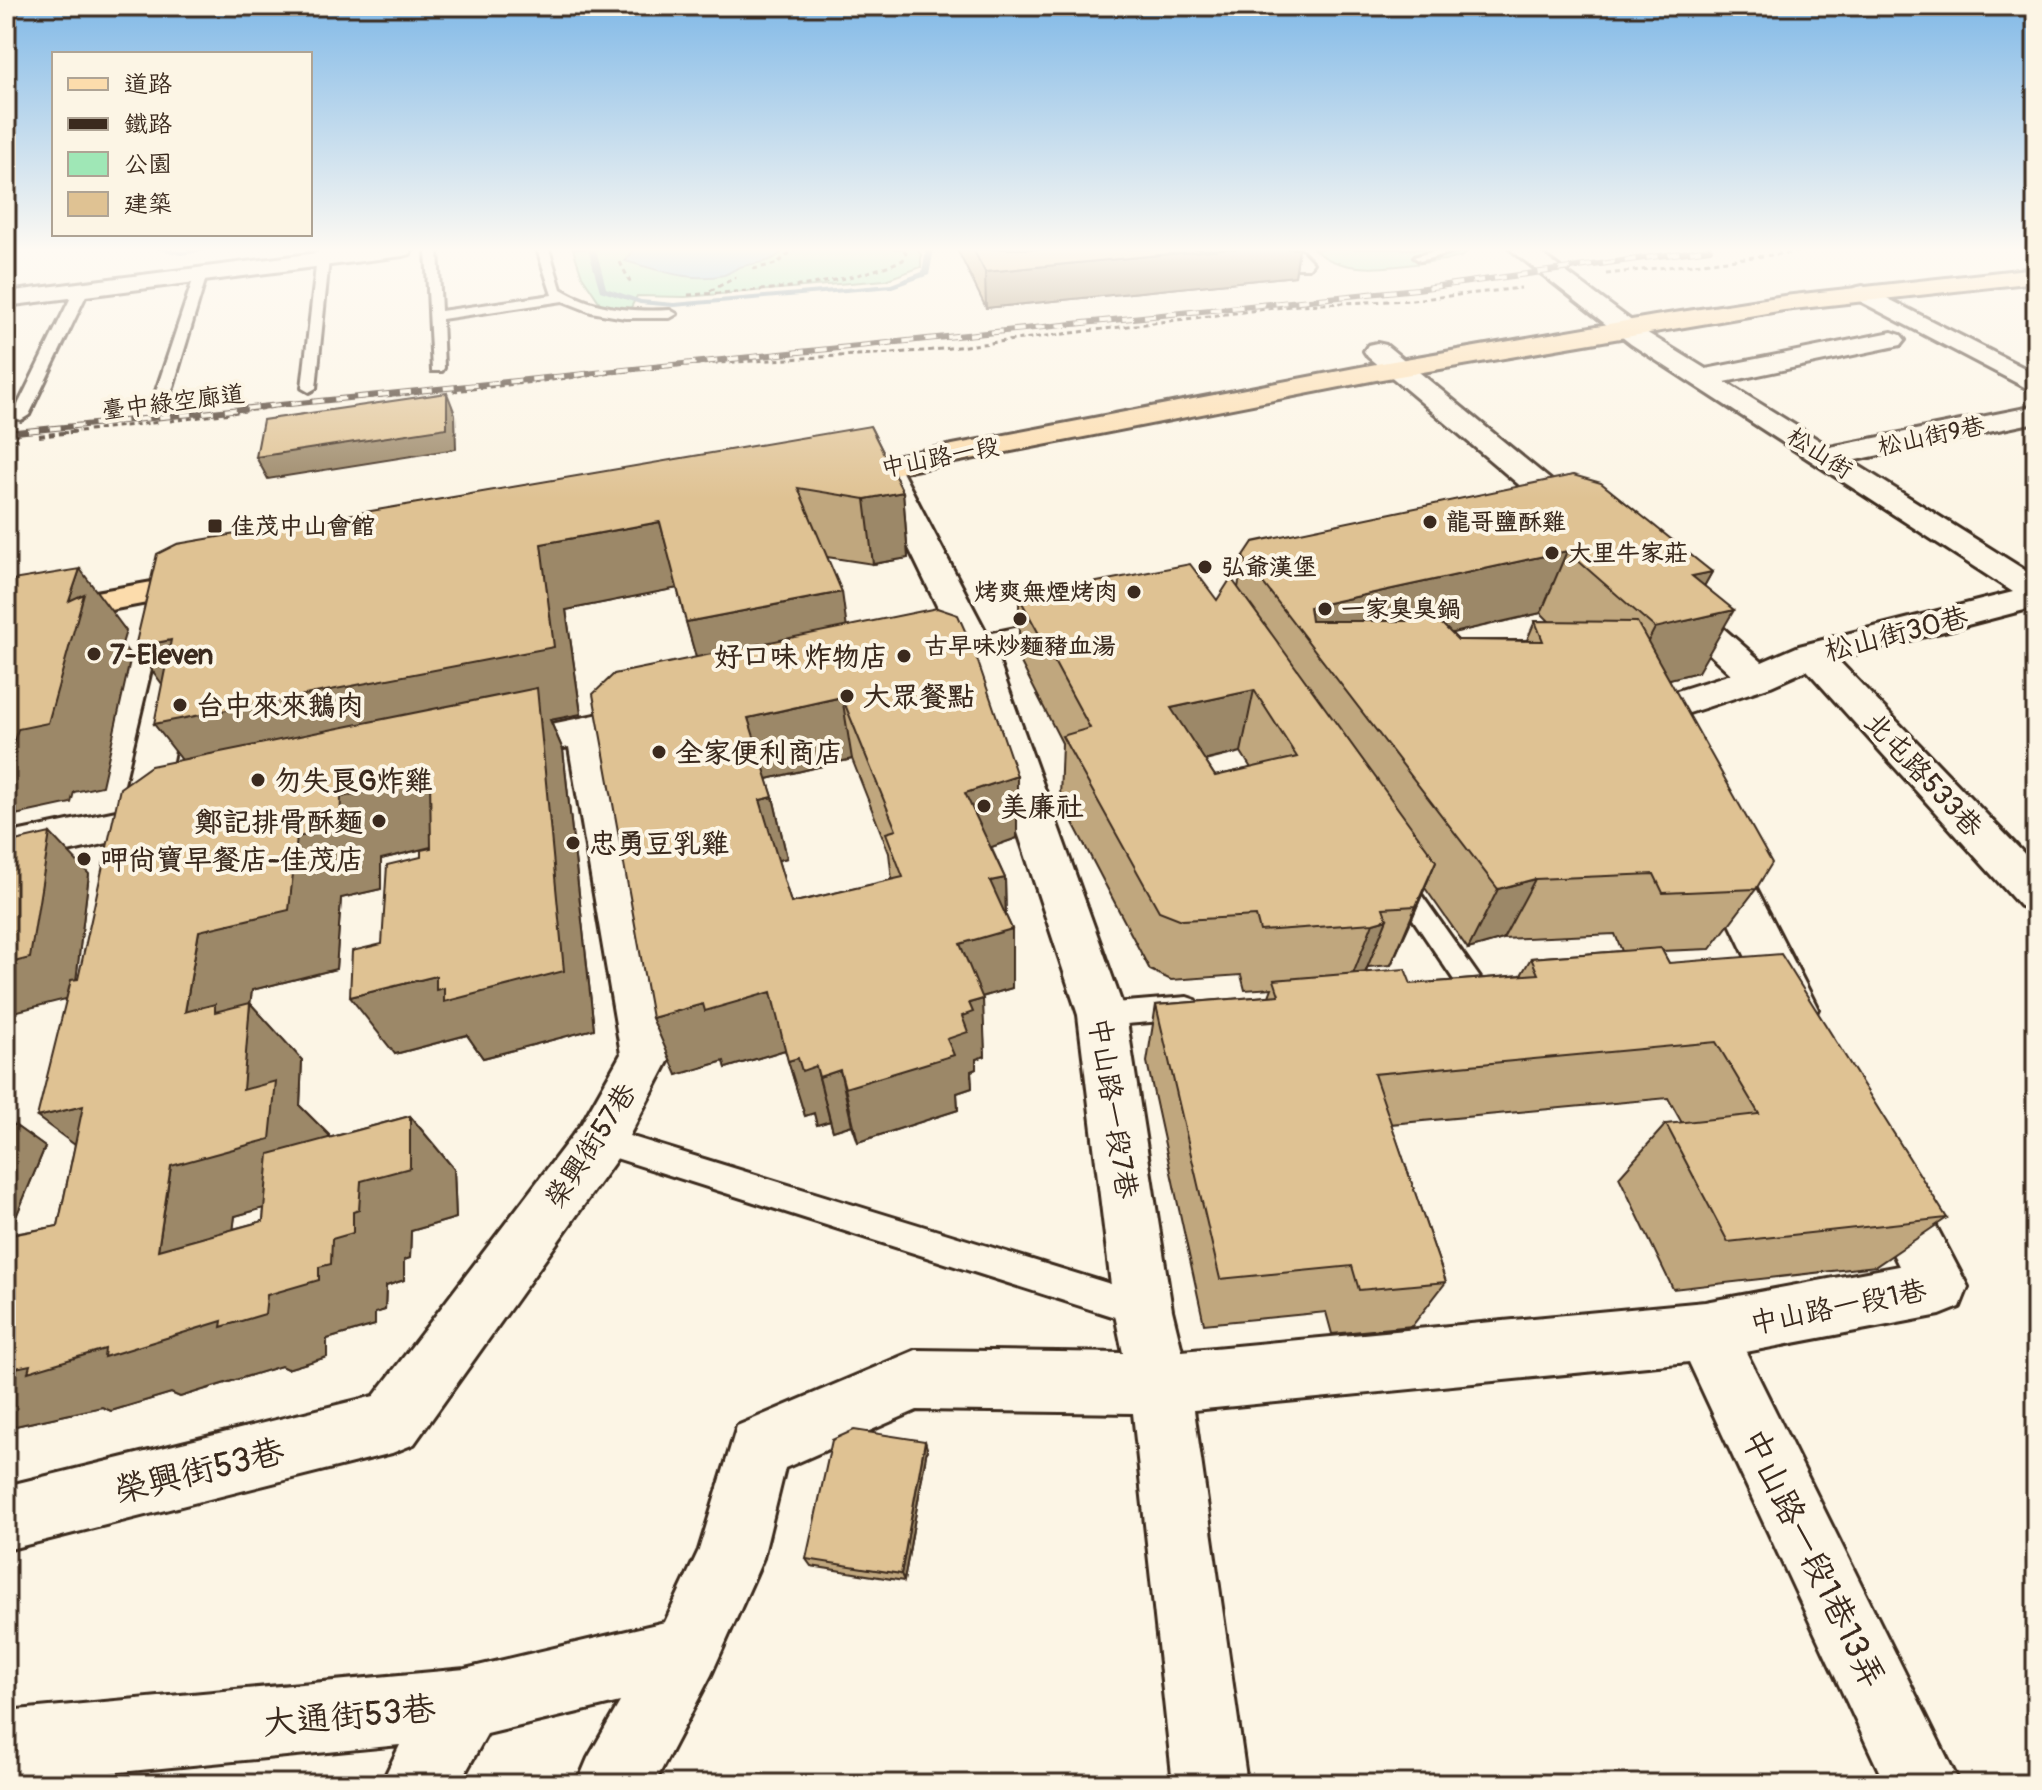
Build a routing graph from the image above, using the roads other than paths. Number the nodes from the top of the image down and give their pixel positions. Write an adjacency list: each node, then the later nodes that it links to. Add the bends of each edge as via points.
1 (61, 333): 16 (lane)
2 (182, 333): 14 (lane)
3 (315, 333): 13 (lane)
4 (436, 333): 10 (lane)
5 (1553, 333): 9 (main road, 中山路一段)
6 (1632, 333): 11 (street, 松山街)
7 (1937, 333): 12 (street)
8 (1892, 340): 11 (street)
9 (1388, 360): 17 (main road, 中山路一段); 20 (street, via 1588,526)
10 (437, 368)
11 (1703, 378): 18 (street, 松山街)
12 (2036, 385)
13 (309, 388)
14 (163, 394)
15 (2036, 414): 18 (street, 松山街9巷)
16 (21, 415)
17 (869, 456): 19 (main road, 中山路一段); 27 (street, 中山路一段7巷)
18 (1827, 457): 24 (street, 松山街)
19 (806, 481)
20 (1530, 526)
21 (193, 570): 22 (main road); 26 (main road); 35 (street)
22 (238, 577)
23 (1645, 577): 30 (street)
24 (2036, 594): 28 (street, 松山街30巷)
25 (1114, 618): 27 (street)
26 (6, 619)
27 (976, 648): 29 (street); 44 (street, 中山路一段7巷)
28 (1812, 654): 30 (street, 松山街30巷); 39 (street, 北屯路533巷)
29 (882, 668)
30 (1758, 678): 45 (street, via 1655,711 1756,964)
31 (694, 707): 32 (street)
32 (585, 730): 33 (street); 46 (street, 榮興街57巷, via 646,1056)
33 (462, 755)
34 (201, 808): 35 (street)
35 (140, 820): 36 (street); 37 (street)
36 (6, 850)
37 (131, 866)
38 (1391, 869): 41 (lane)
39 (2036, 894)
40 (1502, 983): 41 (lane)
41 (1471, 985): 42 (lane)
42 (1440, 988)
43 (1209, 1006): 44 (lane)
44 (1102, 1015): 48 (street, 中山路一段7巷)
45 (1814, 1050)
46 (600, 1140): 48 (lane); 51 (street, 榮興街57巷)
47 (1866, 1147): 49 (street, 中山路一段1巷, via 1940,1287)
48 (1143, 1310): 50 (street, 中山路一段7巷)
49 (1705, 1331): 50 (street, 中山路一段1巷); 59 (street, 中山路一段1巷13弄)
50 (1160, 1383): 53 (street, 中山路一段1巷, via 916,1380 759,1448 730,1558); 58 (street, 中山路一段7巷)
51 (392, 1422): 52 (street, 榮興街53巷)
52 (6, 1518)
53 (687, 1651): 54 (street, 大通街53巷); 57 (street)
54 (465, 1704): 55 (street, 大通街53巷); 56 (street)
55 (6, 1747)
56 (418, 1784)
57 (614, 1784)
58 (1210, 1784)
59 (1923, 1784)

